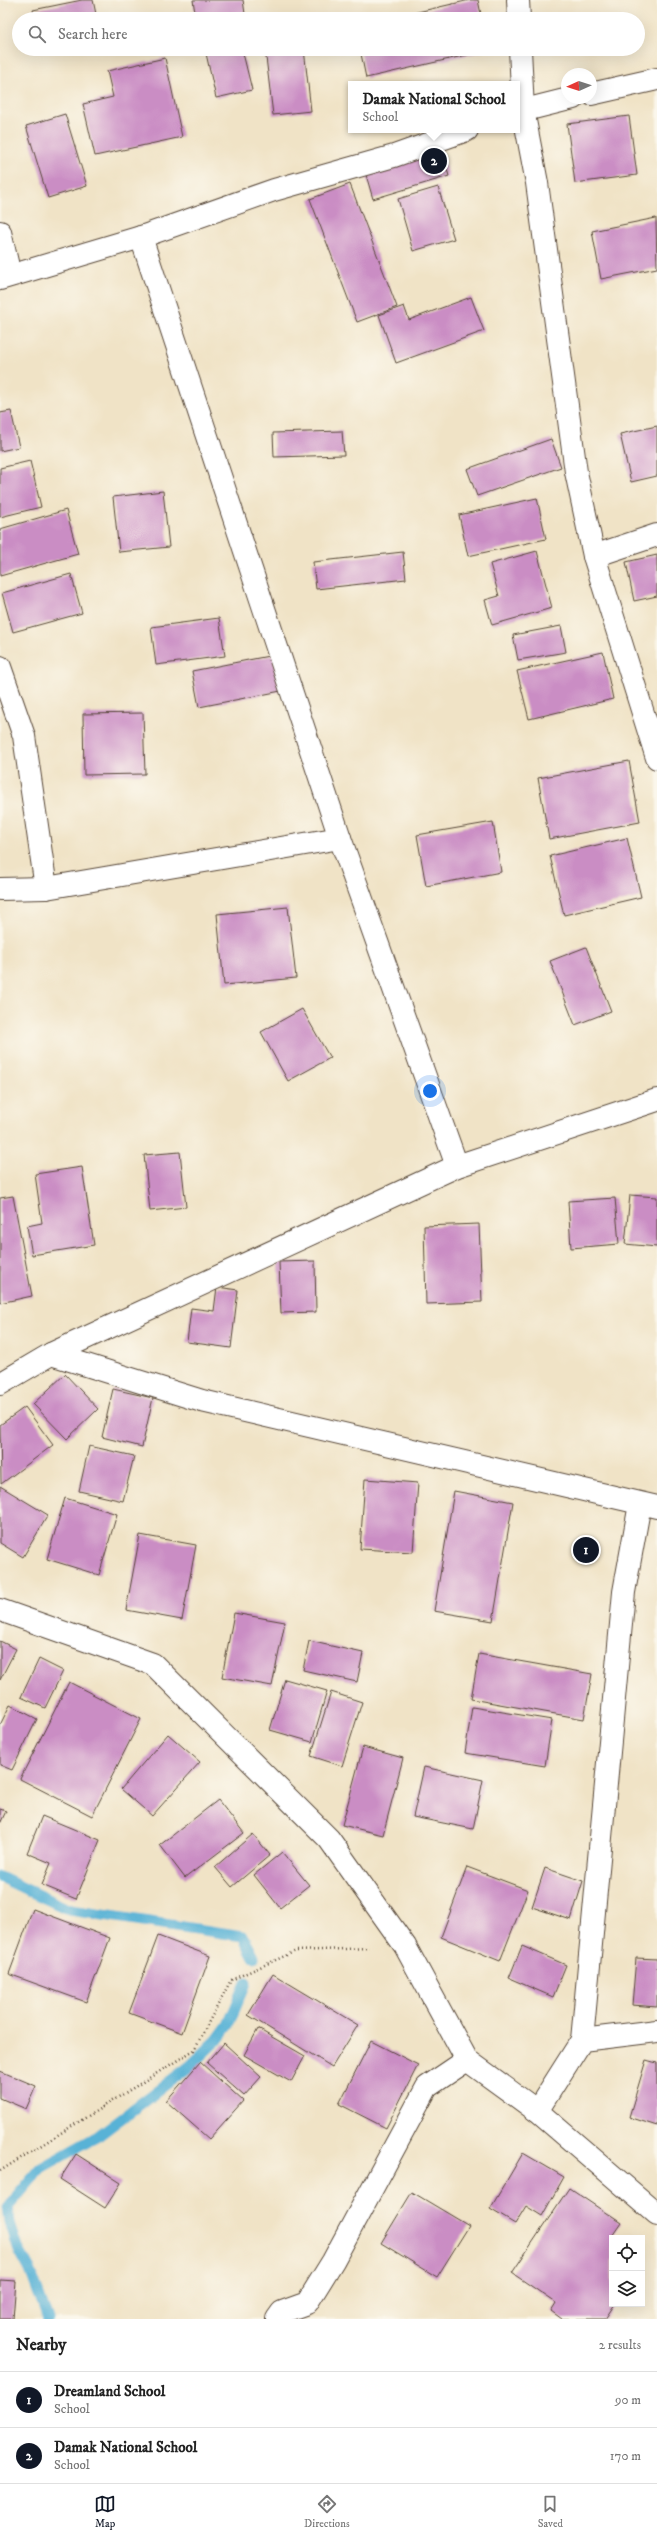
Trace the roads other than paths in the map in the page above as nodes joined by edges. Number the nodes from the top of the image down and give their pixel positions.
1 (518, 0) edge
2 (519, 12) edge
3 (520, 56) edge
4 (657, 79) edge
5 (520, 81) edge
6 (520, 81) edge
7 (597, 93) edge
8 (561, 101) edge
9 (520, 111) edge
10 (459, 133) edge
11 (0, 232) edge
12 (141, 237) junction
13 (5, 277) edge
14 (657, 535) edge
15 (594, 556) junction
16 (0, 667) edge
17 (657, 758) edge
18 (340, 838) junction
19 (46, 888) junction
20 (0, 889) edge
21 (657, 1100) edge
22 (457, 1166) junction
23 (51, 1354) junction
24 (0, 1384) edge
25 (648, 1506) edge
26 (0, 1610) edge
27 (657, 2031) edge
28 (582, 2040) junction
29 (467, 2060) junction
30 (537, 2111) junction
31 (657, 2214) edge
32 (277, 2319) edge

1 - 2 street
3 - 6 street
4 - 7 street
5 - 9 street
8 - 9 street
9 - 15 street
10 - 12 street
11 - 13 street
12 - 13 street
12 - 18 street
14 - 15 street
15 - 17 street
16 - 19 street
18 - 19 street
18 - 22 street
19 - 20 street
21 - 22 street
22 - 23 street
23 - 24 street
23 - 25 street
25 - 28 street
26 - 29 street
27 - 28 street
28 - 30 street
29 - 30 street
29 - 32 street
30 - 31 street

